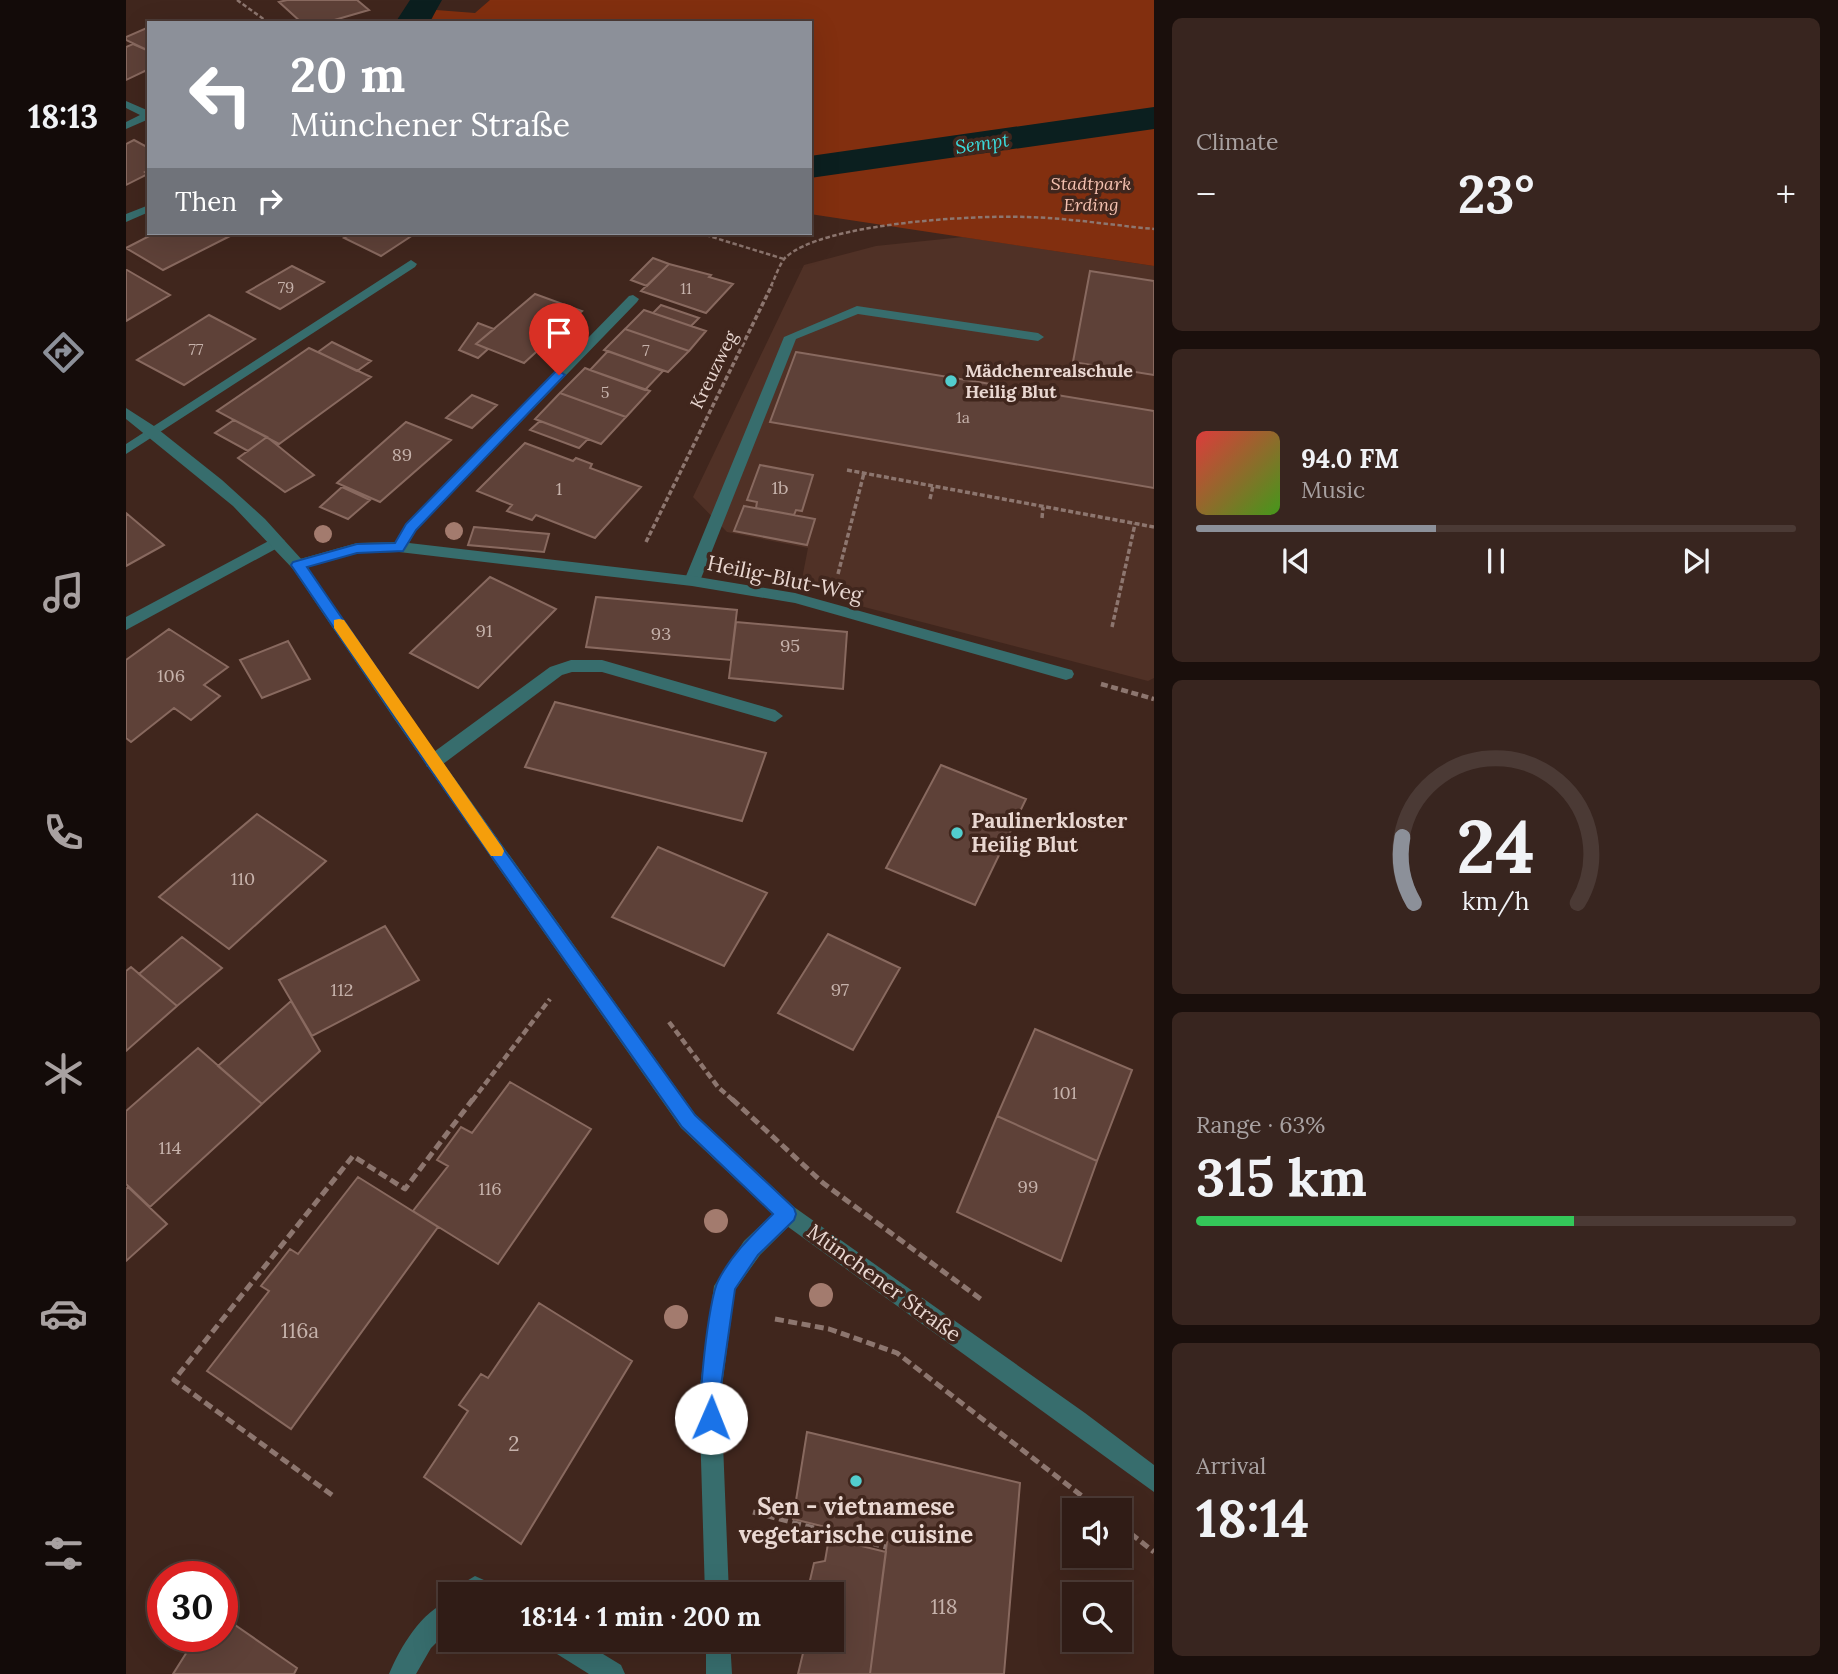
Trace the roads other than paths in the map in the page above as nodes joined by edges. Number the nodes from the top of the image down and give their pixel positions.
1 (126, 104) edge
2 (147, 114) edge
3 (147, 116) edge
4 (126, 126) edge
5 (147, 209) edge
6 (126, 218) edge
7 (411, 264) dead end
8 (633, 299) dead end
9 (1038, 337) dead end
10 (126, 412) edge
11 (153, 433) junction
12 (126, 450) edge
13 (278, 541) junction
14 (399, 547) junction
15 (298, 565) junction
16 (692, 581) junction
17 (126, 624) edge
18 (1066, 674) road end
19 (775, 716) dead end
20 (433, 762) junction
21 (787, 1214) junction
22 (1154, 1480) edge
23 (716, 1582) edge
24 (438, 1624) edge
25 (577, 1652) edge
26 (718, 1652) edge
27 (402, 1674) edge
28 (612, 1674) edge
29 (719, 1674) edge

1 - 2 street
3 - 4 street
5 - 6 street
7 - 11 street
8 - 14 street
9 - 16 street
10 - 11 street, Münchener Straße
11 - 12 street
11 - 13 street, Münchener Straße
13 - 15 street, Münchener Straße
13 - 17 street
14 - 15 street, Heilig-Blut-Weg
14 - 16 street, Heilig-Blut-Weg
15 - 20 street, Münchener Straße
16 - 18 street, Heilig-Blut-Weg
19 - 20 street
20 - 21 street, Münchener Straße
21 - 22 street, Münchener Straße
21 - 23 street
24 - 27 street
25 - 28 street
26 - 29 street

